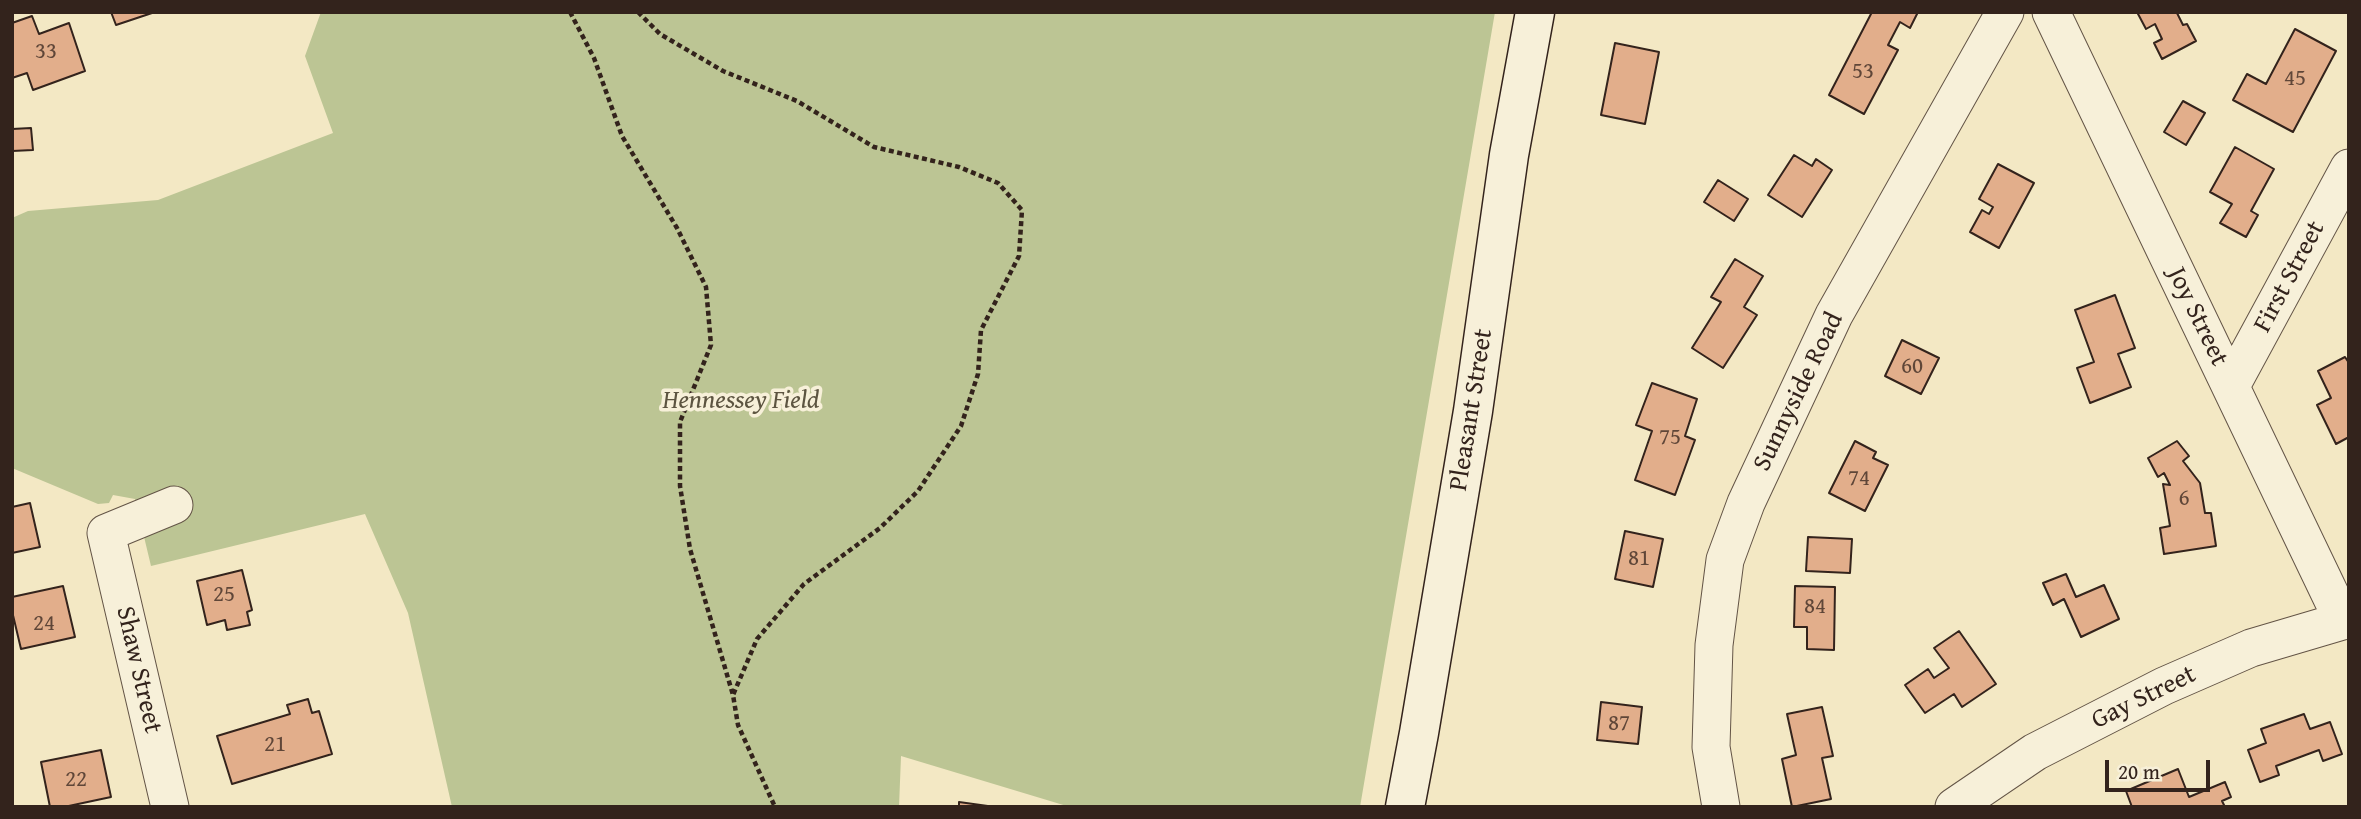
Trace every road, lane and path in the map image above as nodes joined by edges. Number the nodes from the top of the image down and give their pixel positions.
1 (569, 12) edge
2 (638, 12) edge
3 (1535, 12) edge
4 (2005, 12) edge
5 (2051, 12) edge
6 (2349, 169) edge
7 (2231, 386) junction
8 (173, 505) dead end
9 (2346, 620) edge
10 (733, 695) junction
11 (170, 807) edge
12 (775, 807) edge
13 (1405, 807) edge
14 (1721, 807) edge
15 (1954, 807) edge

1 - 10 path
2 - 10 path
3 - 13 street, Pleasant Street
4 - 14 street, Sunnyside Road
5 - 7 street, Joy Street
6 - 7 street, First Street
7 - 9 street, Joy Street
8 - 11 street, Shaw Street
9 - 15 street, Gay Street
10 - 12 path

